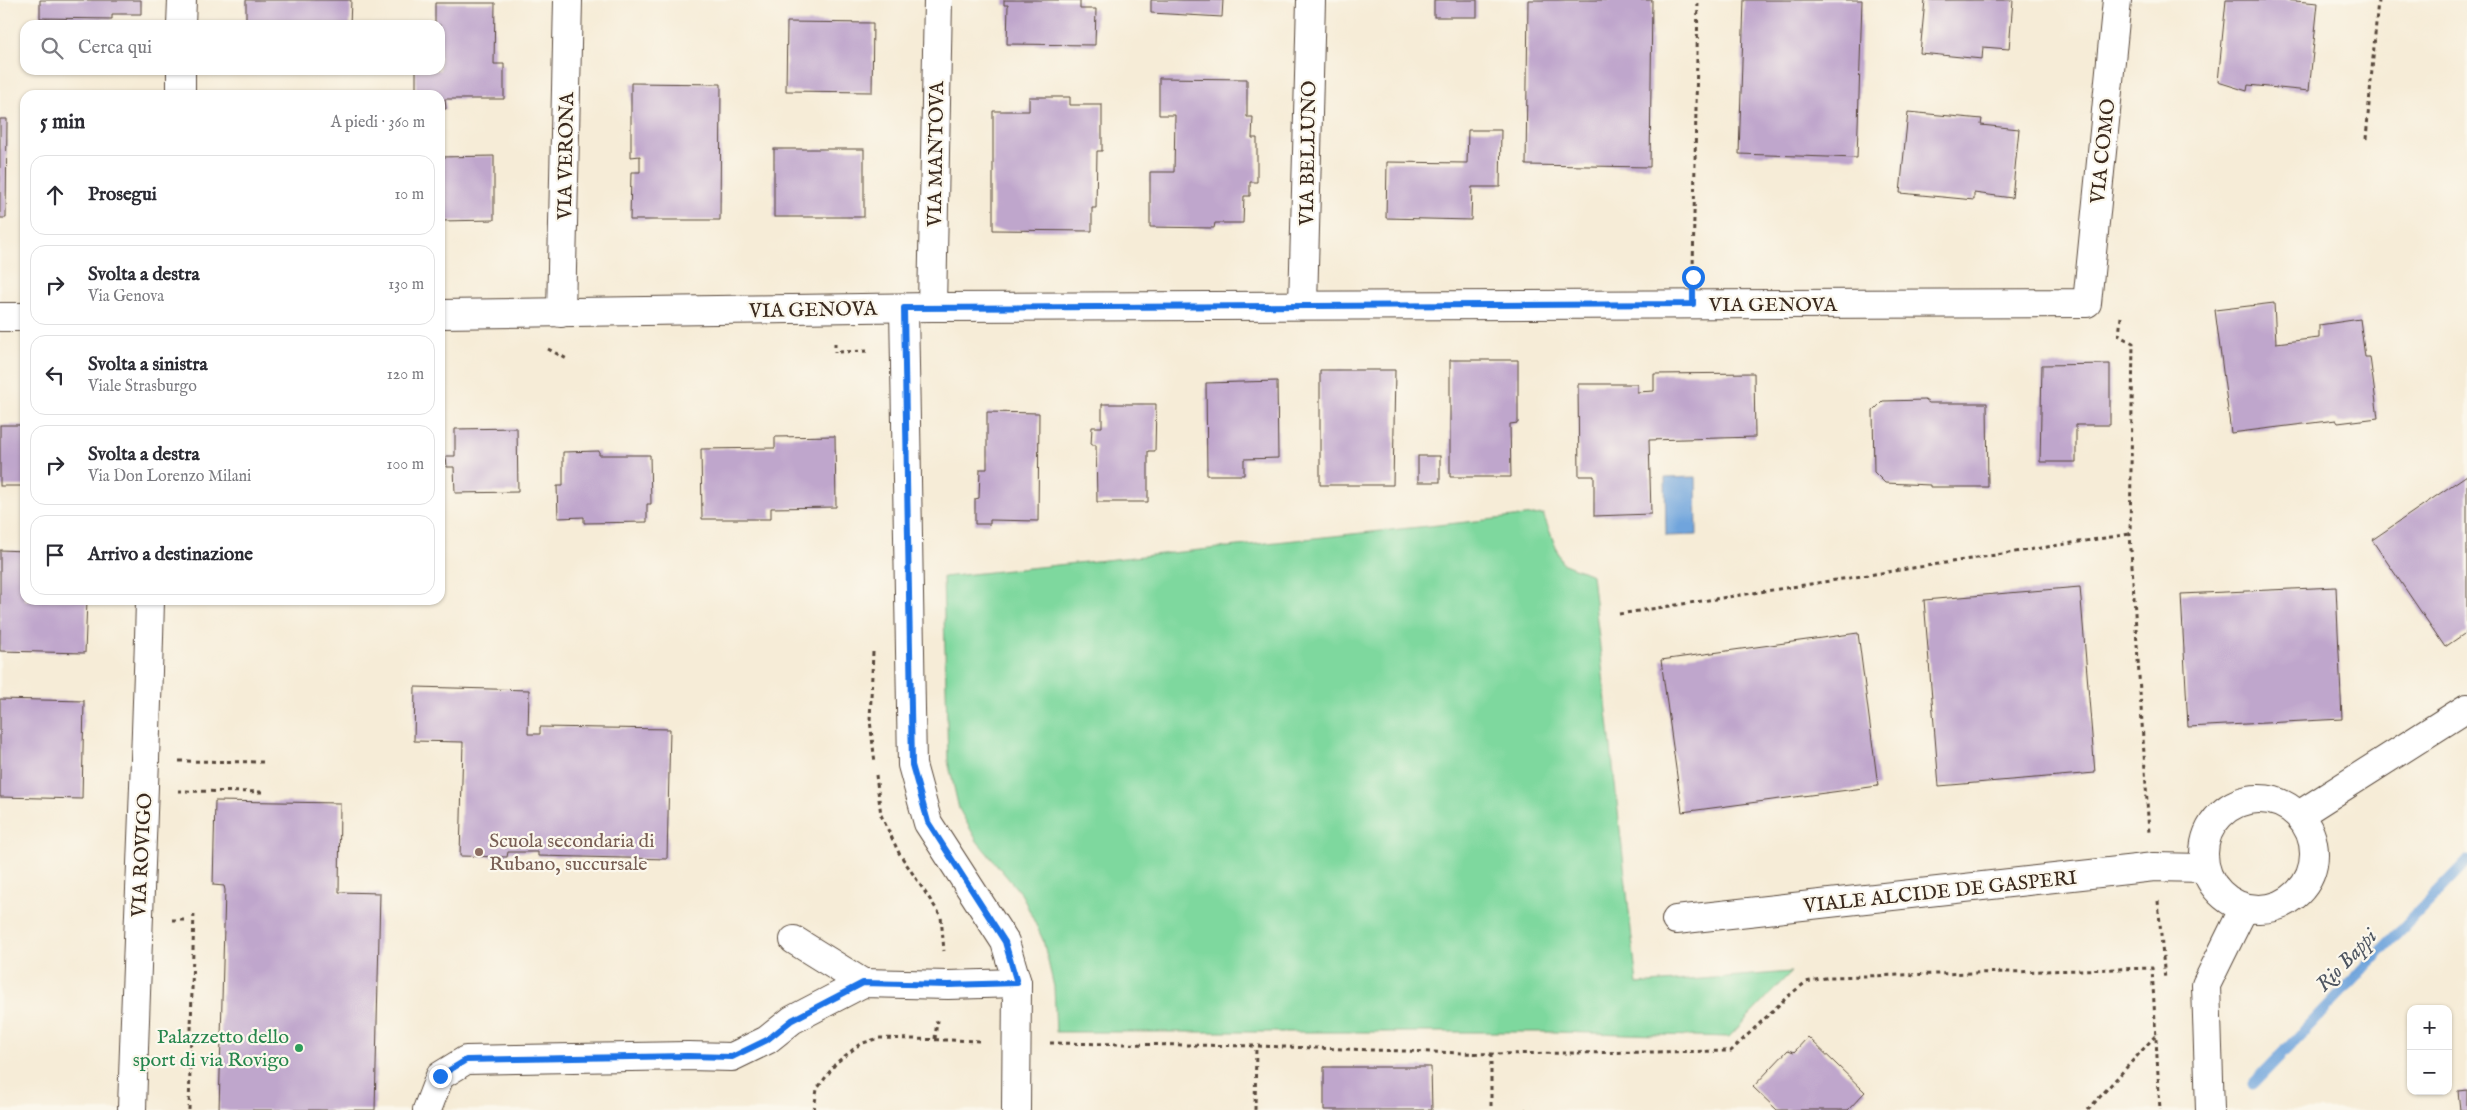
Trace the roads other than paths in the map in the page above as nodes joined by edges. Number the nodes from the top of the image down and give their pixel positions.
1 (182, 0) edge
2 (568, 0) edge
3 (938, 0) edge
4 (1311, 0) edge
5 (2117, 0) edge
6 (182, 20) edge
7 (181, 75) edge
8 (180, 90) edge
9 (2087, 302) joint
10 (1303, 305) junction
11 (904, 308) junction
12 (932, 308) junction
13 (561, 312) junction
14 (445, 314) edge
15 (0, 317) edge
16 (20, 317) edge
17 (150, 605) edge
18 (2467, 708) edge
19 (2299, 815) junction
20 (2204, 868) junction
21 (2244, 908) junction
22 (1676, 920) dead end
23 (794, 940) dead end
24 (863, 983) junction
25 (1017, 983) junction
26 (132, 1110) edge
27 (426, 1110) edge
28 (1016, 1110) edge
29 (2210, 1110) edge

1 - 6 street
2 - 13 street, VIA VERONA
3 - 12 street, VIA MANTOVA
4 - 10 street, VIA BELLUNO
5 - 9 street, VIA COMO
7 - 8 street
9 - 10 street, VIA GENOVA
10 - 12 street, VIA GENOVA
11 - 12 street, VIA GENOVA
11 - 13 street, VIA GENOVA
11 - 25 street
13 - 14 street, VIA GENOVA
15 - 16 street
17 - 26 street, VIA ROVIGO
18 - 19 street
19 - 20 street
19 - 21 street
20 - 21 street
20 - 22 street, VIALE ALCIDE DE GASPERI
21 - 29 street
23 - 24 street
24 - 25 street
24 - 27 street
25 - 28 street

